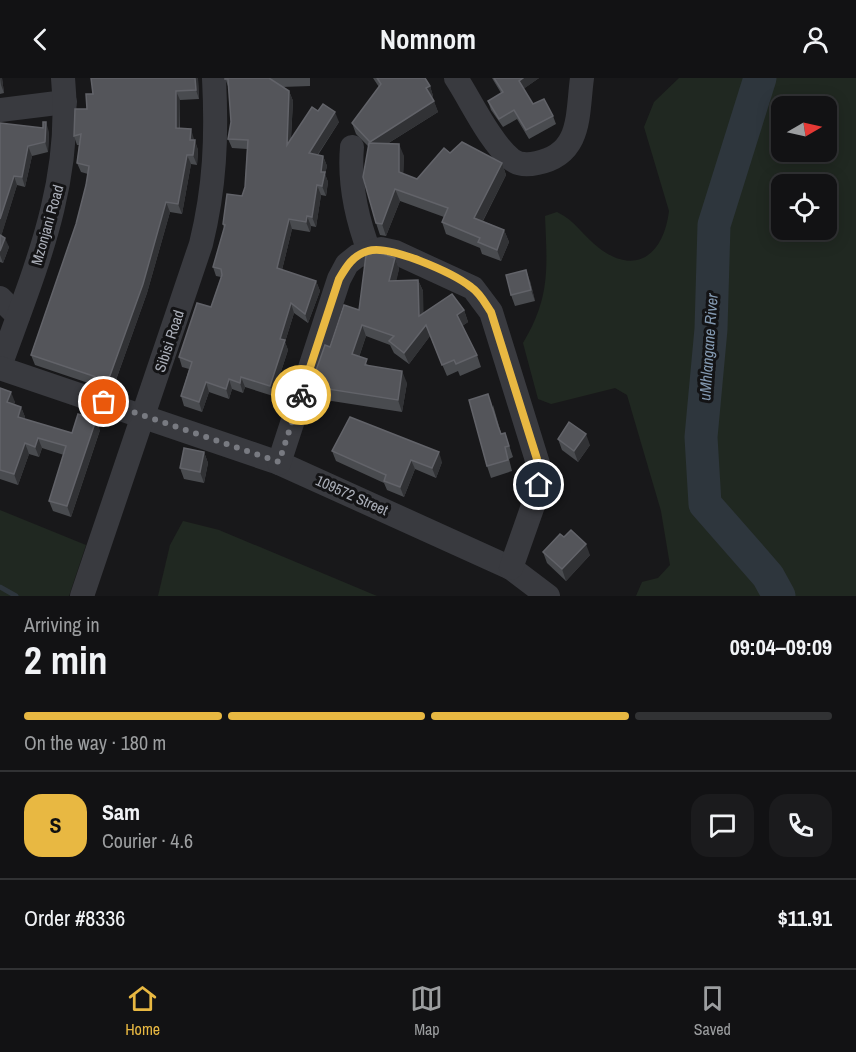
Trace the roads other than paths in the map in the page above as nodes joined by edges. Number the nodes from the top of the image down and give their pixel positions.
1 (63, 78) edge
2 (214, 78) edge
3 (456, 78) edge
4 (582, 78) edge
5 (65, 102) junction
6 (0, 110) edge
7 (352, 147) dead end
8 (369, 250) junction
9 (0, 298) edge
10 (18, 316) junction
11 (0, 367) edge
12 (145, 416) junction
13 (279, 462) junction
14 (511, 568) junction
15 (82, 596) edge
16 (548, 596) edge

1 - 5 street, Mzonjani Road
2 - 12 street, Sibisi Road
3 - 4 street
5 - 6 street
5 - 10 street, Mzonjani Road
7 - 8 street
8 - 13 street
8 - 14 street
9 - 10 street
10 - 11 street, Mzonjani Road
11 - 12 street, 109572 Street
12 - 13 street, 109572 Street
12 - 15 street, Sibisi Road
13 - 14 street, 109572 Street
14 - 16 street, 109572 Street

